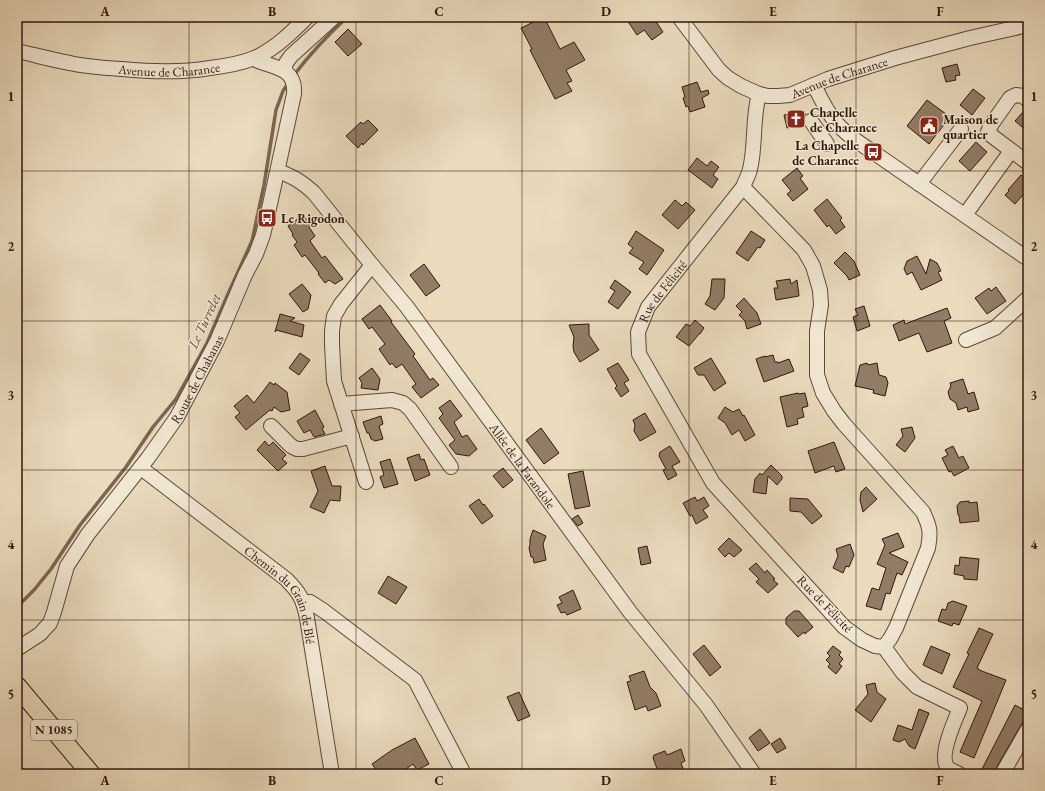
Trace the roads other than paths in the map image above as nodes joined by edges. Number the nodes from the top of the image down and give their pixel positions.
1 (307, 17) edge
2 (334, 17) edge
3 (679, 17) edge
4 (1028, 25) edge
5 (17, 51) edge
6 (257, 57) junction
7 (289, 75) junction
8 (814, 85) junction
9 (759, 94) junction
10 (1028, 100) edge
11 (835, 121) junction
12 (961, 129) dead end
13 (827, 144) dead end
14 (1011, 151) junction
15 (1028, 163) edge
16 (278, 171) junction
17 (919, 184) junction
18 (743, 187) junction
19 (965, 215) junction
20 (1028, 259) edge
21 (372, 265) junction
22 (1028, 298) edge
23 (966, 340) dead end
24 (341, 404) junction
25 (271, 426) dead end
26 (352, 436) junction
27 (451, 467) dead end
28 (141, 468) junction
29 (366, 482) dead end
30 (303, 602) junction
31 (884, 647) junction
32 (17, 649) edge
33 (17, 686) edge
34 (1028, 729) edge
35 (90, 774) edge
36 (332, 774) edge
37 (464, 774) edge
38 (754, 774) edge
39 (959, 774) edge
40 (1002, 774) edge

1 - 6 street, Avenue de Charance
2 - 7 street, Route de Chabanas
3 - 9 street, Avenue de Charance
4 - 8 street, Avenue de Charance
5 - 6 street, Avenue de Charance
6 - 7 street
7 - 16 street, Route de Chabanas
8 - 9 street, Avenue de Charance
8 - 11 street
9 - 18 street, Rue de Félicité
10 - 14 street
11 - 13 street
11 - 17 street
12 - 17 street
14 - 15 street
14 - 19 street
16 - 21 street, Allée de la Farandole
16 - 28 street, Route de Chabanas
17 - 19 street
18 - 31 street
18 - 31 street, Rue de Félicité
19 - 20 street
21 - 24 street
21 - 38 street, Allée de la Farandole
22 - 23 street
24 - 26 street
24 - 27 street
25 - 26 street
26 - 29 street
28 - 30 street, Chemin du Grain de Blé
28 - 32 street, Route de Chabanas
30 - 36 street, Chemin du Grain de Blé
30 - 37 street
31 - 39 street
33 - 35 main road, N 1085
34 - 40 street

